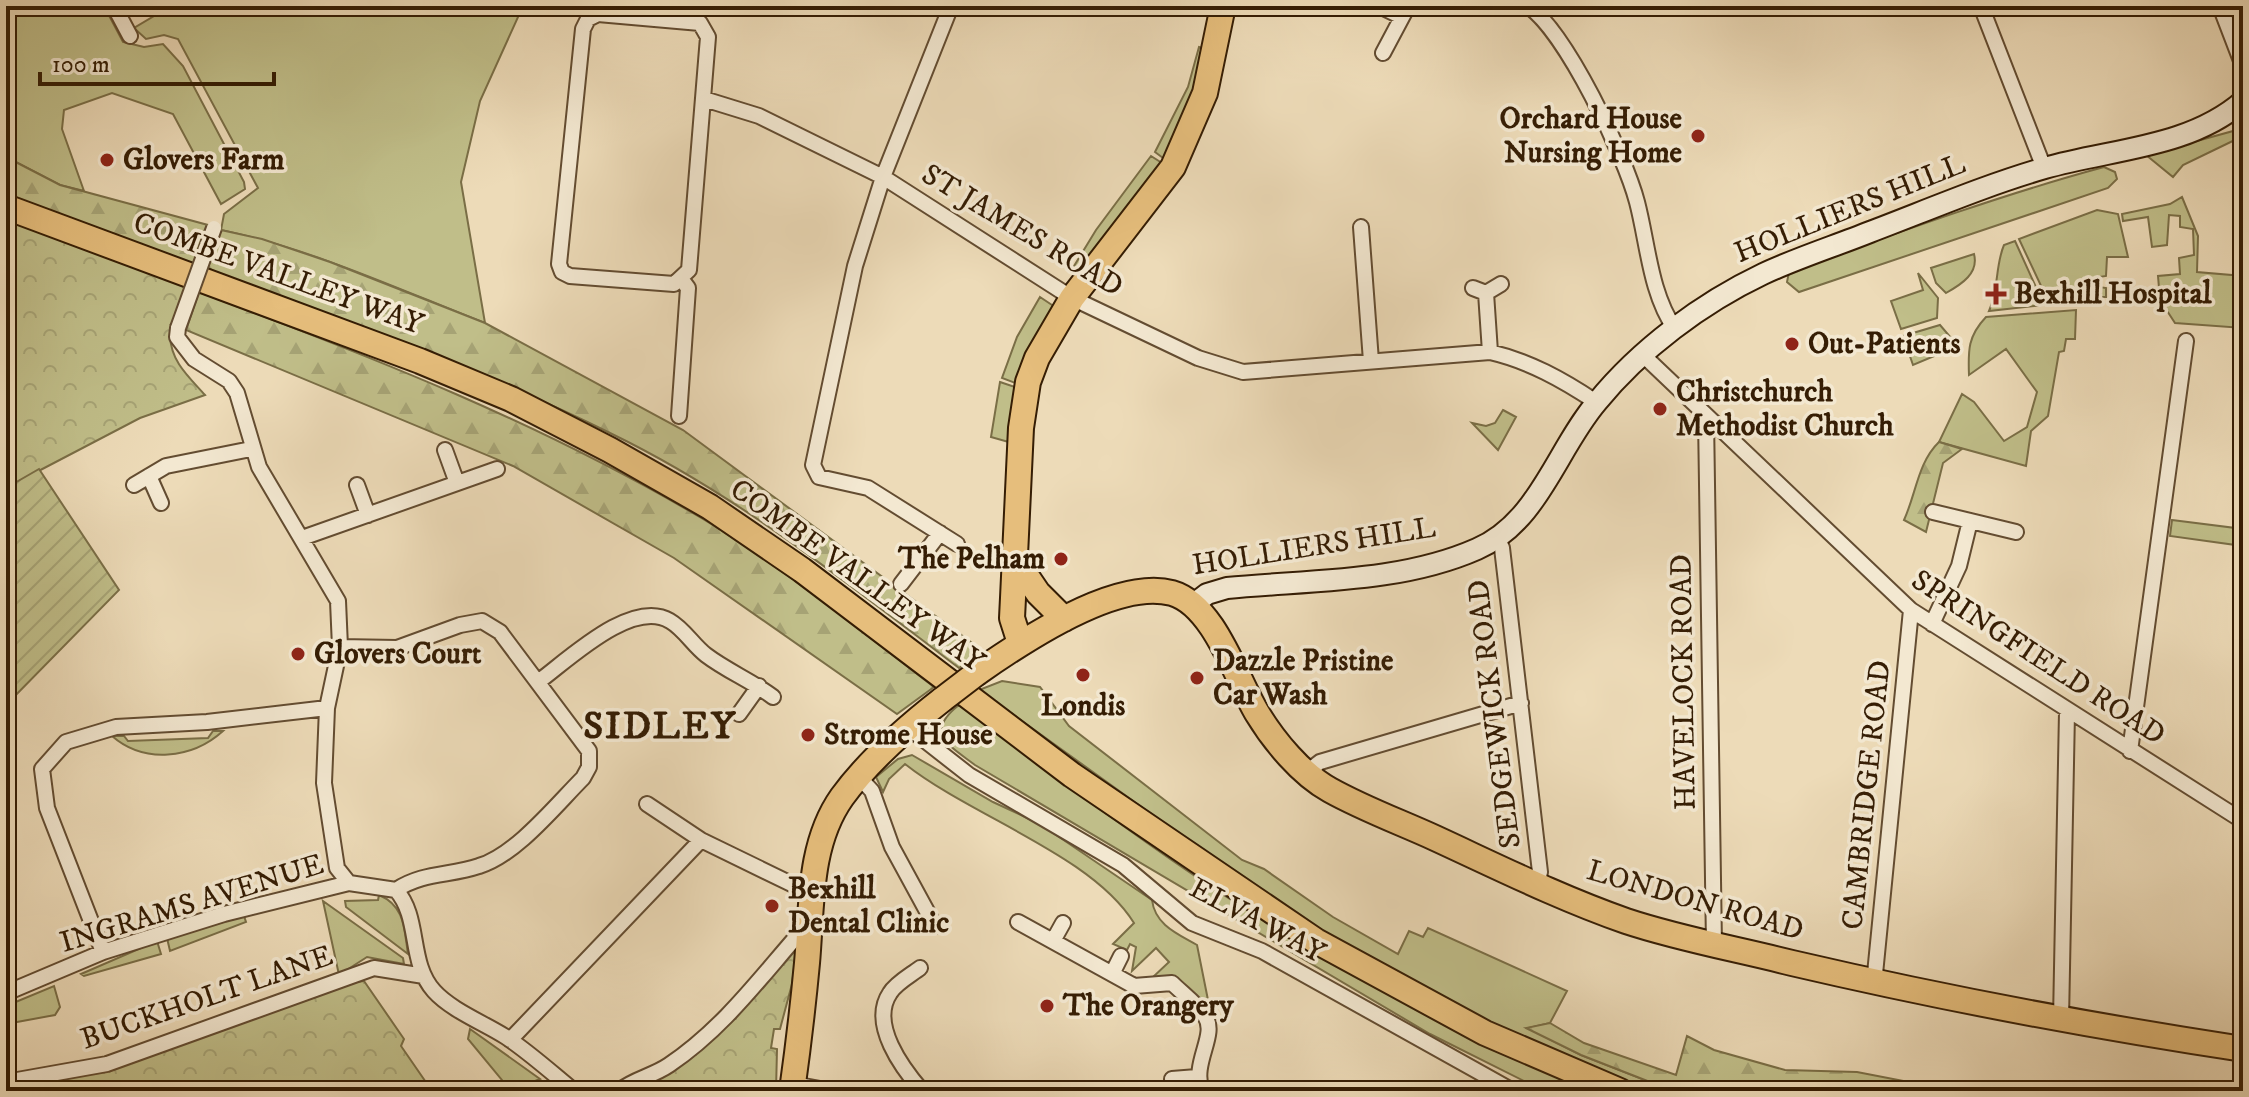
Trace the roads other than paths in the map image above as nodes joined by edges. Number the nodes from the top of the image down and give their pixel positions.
1 (114, 6) edge
2 (951, 6) edge
3 (1223, 6) edge
4 (1379, 6) edge
5 (1528, 6) edge
6 (1981, 6) edge
7 (2220, 6) edge
8 (1405, 12) edge
9 (130, 36) dead end
10 (1383, 53) dead end
11 (2243, 66) edge
12 (704, 99) junction
13 (2243, 101) edge
14 (2044, 168) junction
15 (883, 177) junction
16 (6, 207) edge
17 (1361, 227) dead end
18 (214, 228) dead end
19 (682, 280) junction
20 (1501, 284) dead end
21 (1072, 298) junction
22 (1675, 329) junction
23 (2186, 341) dead end
24 (1490, 352) junction
25 (1643, 355) junction
26 (1371, 361) junction
27 (1596, 402) junction
28 (679, 416) dead end
29 (1706, 418) junction
30 (251, 449) junction
31 (445, 450) dead end
32 (497, 469) dead end
33 (149, 476) junction
34 (457, 483) junction
35 (134, 485) dead end
36 (357, 485) dead end
37 (161, 503) dead end
38 (1933, 512) dead end
39 (368, 515) junction
40 (1970, 521) junction
41 (2016, 532) dead end
42 (940, 533) junction
43 (1497, 537) junction
44 (302, 538) junction
45 (957, 544) dead end
46 (1017, 562) junction
47 (901, 584) dead end
48 (1194, 604) junction
49 (1911, 610) junction
50 (1064, 619) junction
51 (1932, 624) junction
52 (1020, 643) junction
53 (340, 647) junction
54 (538, 682) junction
55 (759, 686) junction
56 (773, 697) dead end
57 (1521, 703) junction
58 (327, 708) junction
59 (2067, 712) junction
60 (739, 714) dead end
61 (909, 728) junction
62 (2130, 751) junction
63 (1307, 772) junction
64 (859, 777) junction
65 (647, 804) dead end
66 (2243, 821) edge
67 (701, 840) junction
68 (349, 883) junction
69 (1537, 884) junction
70 (396, 890) junction
71 (810, 893) junction
72 (1018, 922) dead end
73 (1063, 923) dead end
74 (935, 926) dead end
75 (808, 936) junction
76 (1053, 941) junction
77 (1714, 945) junction
78 (103, 952) junction
79 (1121, 956) dead end
80 (920, 968) dead end
81 (1112, 974) junction
82 (424, 976) junction
83 (1874, 984) junction
84 (6, 993) edge
85 (2061, 1020) junction
86 (510, 1040) junction
87 (2243, 1049) edge
88 (1172, 1079) dead end
89 (6, 1082) edge
90 (1199, 1084) edge
91 (793, 1087) edge
92 (574, 1091) edge
93 (619, 1091) edge
94 (831, 1091) edge
95 (922, 1091) edge
96 (1513, 1091) edge
97 (1620, 1091) edge

1 - 9 street
2 - 15 street
3 - 21 main road
4 - 8 street
5 - 22 street
6 - 14 street
7 - 11 street
8 - 10 street
12 - 15 street, ST JAMES ROAD
12 - 19 street
12 - 19 street
13 - 14 main road, HOLLIERS HILL
14 - 22 main road, HOLLIERS HILL
15 - 21 street, ST JAMES ROAD
15 - 42 street
16 - 97 main road, COMBE VALLEY WAY
17 - 26 street
18 - 30 street, bridge
19 - 28 street
20 - 24 street
21 - 26 street, ST JAMES ROAD
21 - 46 main road
22 - 25 main road, HOLLIERS HILL
23 - 62 street
24 - 26 street, ST JAMES ROAD
24 - 27 street, ST JAMES ROAD
25 - 27 main road, HOLLIERS HILL
25 - 29 street, SPRINGFIELD ROAD
27 - 43 main road, HOLLIERS HILL
29 - 49 street, SPRINGFIELD ROAD
29 - 77 street, HAVELOCK ROAD
30 - 33 street
30 - 44 street
31 - 34 street
32 - 34 street
33 - 35 street
33 - 37 street
34 - 39 street
36 - 39 street
38 - 40 street
39 - 44 street
40 - 41 street
40 - 51 street
42 - 45 street
42 - 47 street
43 - 48 main road, HOLLIERS HILL
43 - 57 street, SEDGEWICK ROAD
44 - 53 street
46 - 50 main road
46 - 52 main road
48 - 50 main road, HOLLIERS HILL
48 - 63 main road, LONDON ROAD
49 - 51 street, SPRINGFIELD ROAD
49 - 83 street, CAMBRIDGE ROAD
50 - 52 main road, HOLLIERS HILL
51 - 59 street, SPRINGFIELD ROAD
52 - 61 main road, HOLLIERS HILL, bridge
53 - 54 street
53 - 58 street
54 - 55 street
54 - 70 street
55 - 56 street
55 - 60 street
57 - 63 street
57 - 69 street, SEDGEWICK ROAD
58 - 68 street
58 - 78 street
59 - 62 street, SPRINGFIELD ROAD
59 - 85 street
61 - 64 main road, HOLLIERS HILL
61 - 96 street, ELVA WAY
62 - 66 street, SPRINGFIELD ROAD
63 - 69 main road, LONDON ROAD
64 - 71 main road, HOLLIERS HILL
64 - 74 street
65 - 67 street
67 - 71 street
67 - 86 street
68 - 70 street
68 - 78 street, INGRAMS AVENUE
69 - 77 main road, LONDON ROAD
70 - 82 street
71 - 75 main road, HOLLIERS HILL
72 - 76 street
73 - 76 street
75 - 91 main road, HOLLIERS HILL
75 - 93 street
76 - 81 street
77 - 83 main road, LONDON ROAD
78 - 84 street, INGRAMS AVENUE
79 - 81 street
80 - 95 street
81 - 90 street
82 - 86 street
82 - 89 street, BUCKHOLT LANE
83 - 85 main road, LONDON ROAD
85 - 87 main road, LONDON ROAD
86 - 92 street
88 - 90 street
91 - 94 street

